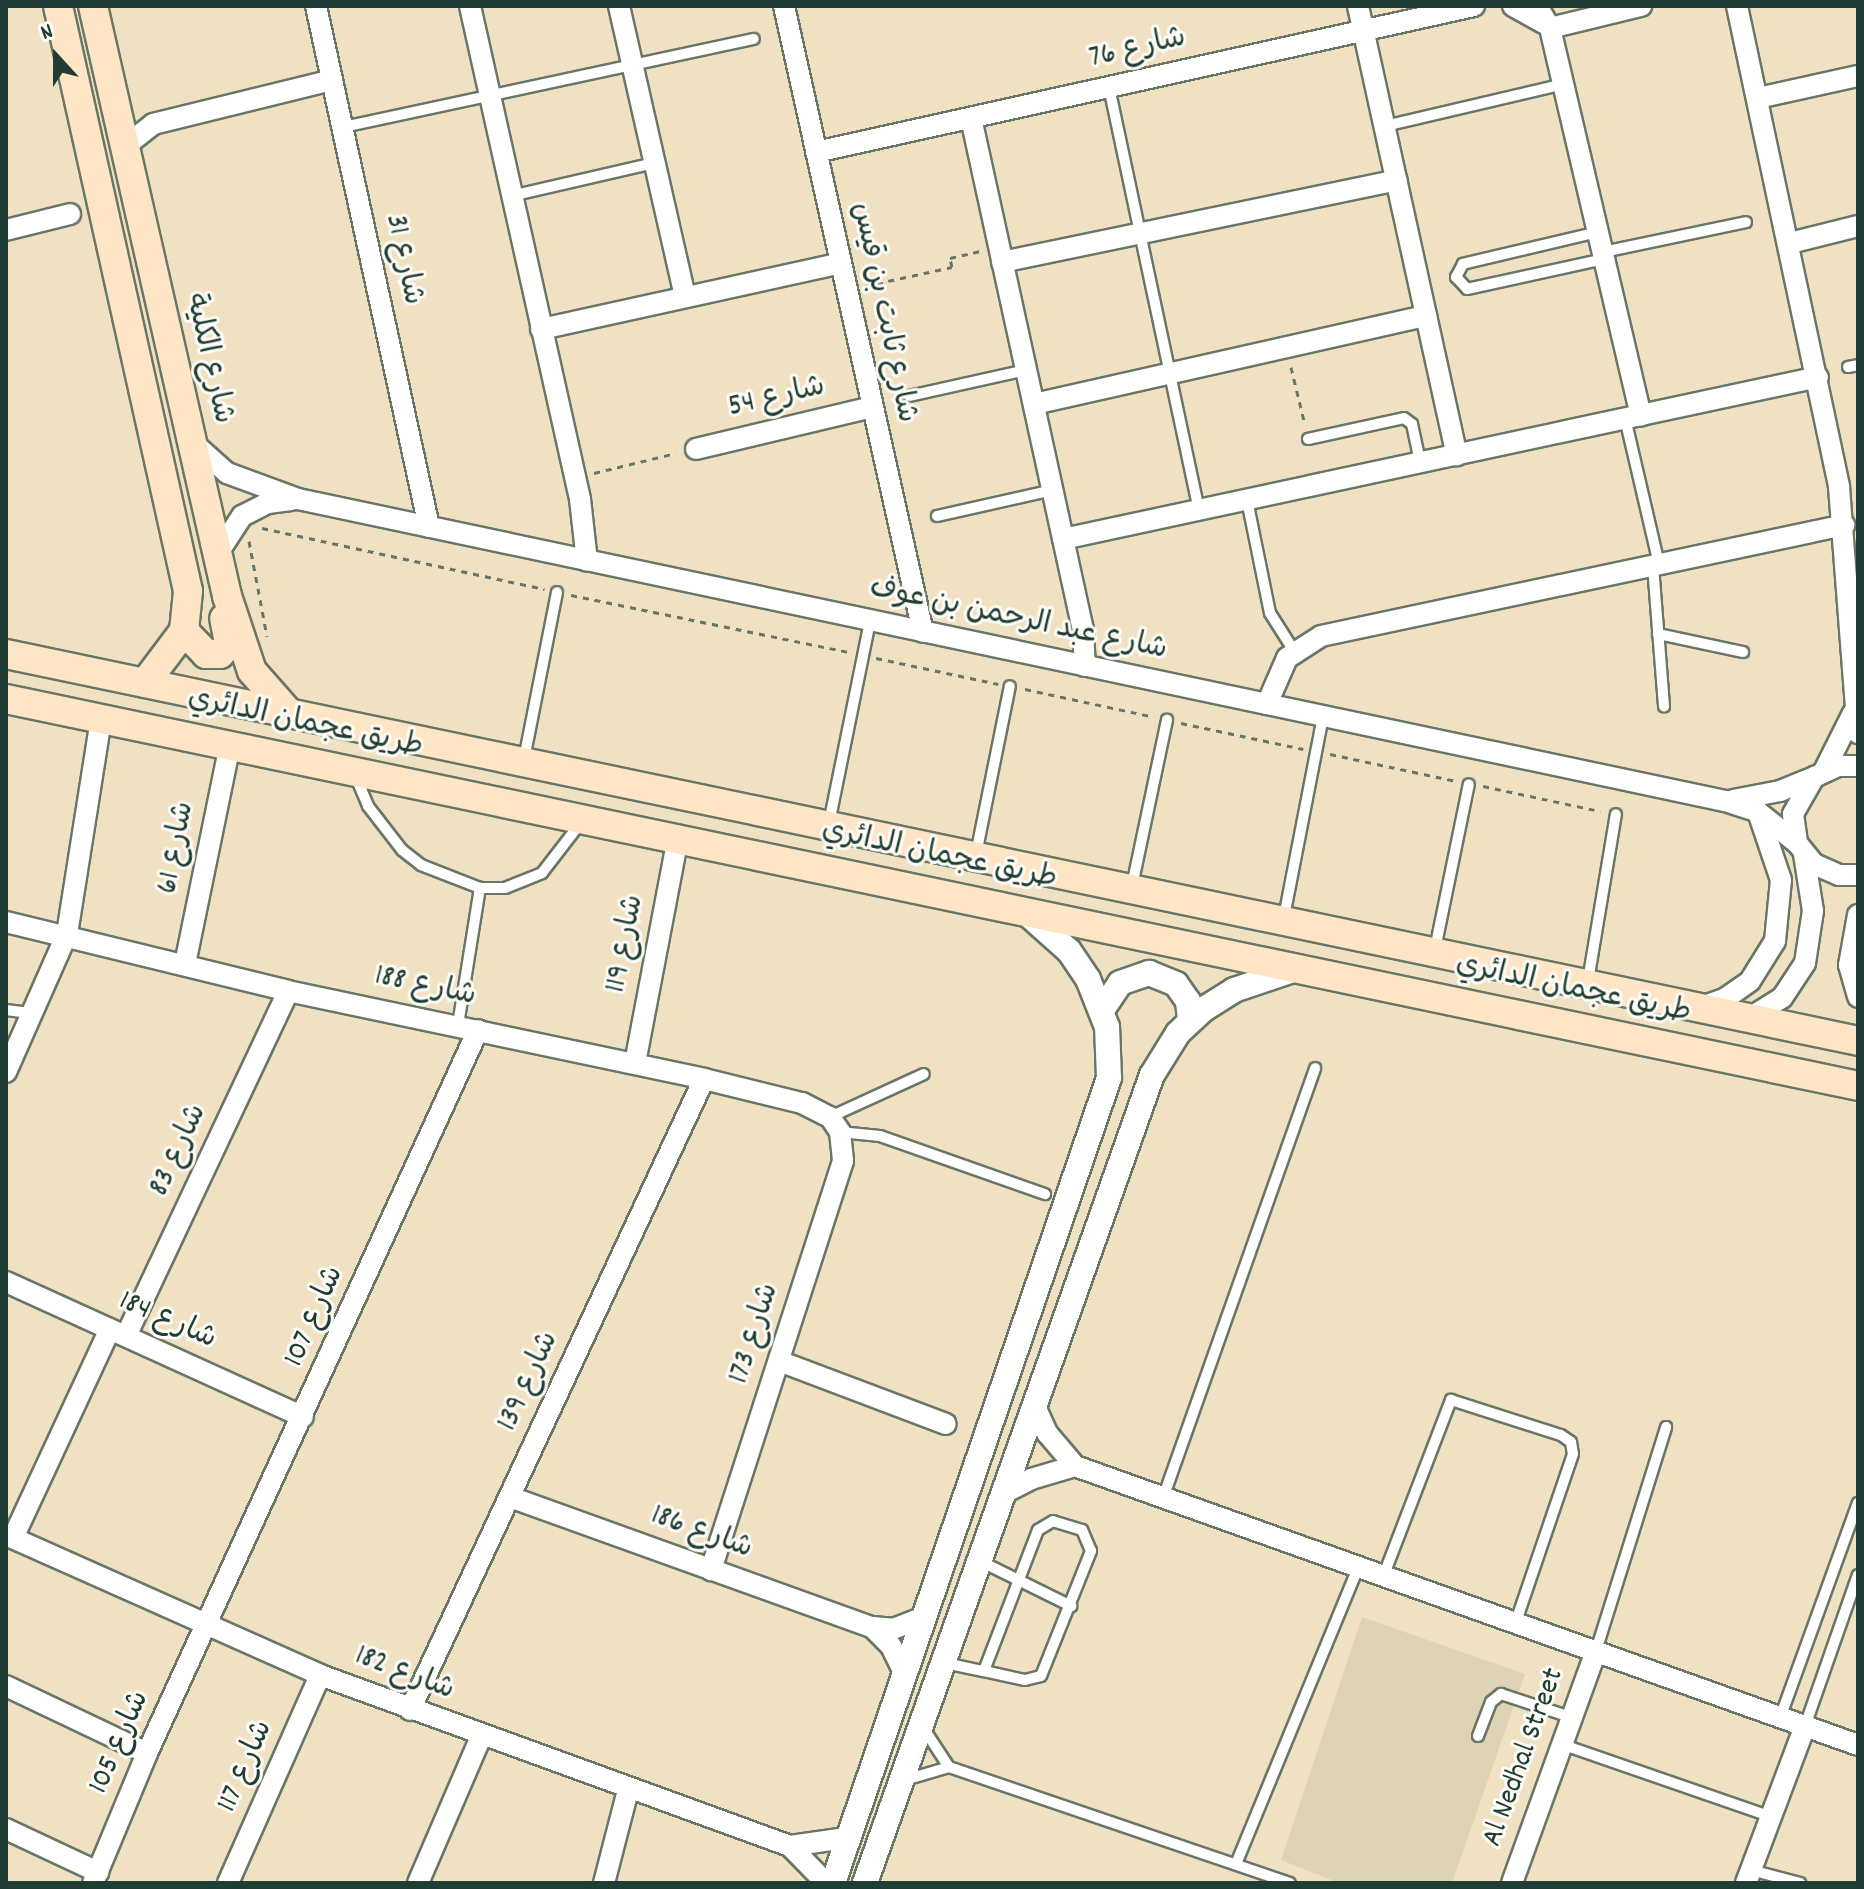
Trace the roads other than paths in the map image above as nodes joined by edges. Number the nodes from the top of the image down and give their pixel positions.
1 (58, 6) edge
2 (93, 6) edge
3 (316, 6) edge
4 (470, 6) edge
5 (619, 6) edge
6 (784, 6) edge
7 (1358, 6) edge
8 (1474, 6) edge
9 (1513, 6) edge
10 (1537, 6) edge
11 (1641, 6) edge
12 (1737, 6) edge
13 (1550, 28) junction
14 (1364, 30) junction
15 (754, 39) dead end
16 (633, 65) junction
17 (1858, 76) edge
18 (332, 80) junction
19 (1564, 84) junction
20 (1109, 87) junction
21 (489, 96) junction
22 (1758, 98) junction
23 (116, 111) junction
24 (971, 118) junction
25 (153, 124) junction
26 (1385, 126) junction
27 (343, 127) junction
28 (124, 147) junction
29 (816, 152) junction
30 (654, 163) junction
31 (1397, 180) junction
32 (511, 196) junction
33 (70, 214) dead end
34 (1746, 222) dead end
35 (1858, 226) edge
36 (6, 230) edge
37 (1140, 234) junction
38 (1790, 243) junction
39 (1602, 248) junction
40 (1001, 255) junction
41 (840, 263) junction
42 (685, 297) junction
43 (1426, 316) junction
44 (541, 329) junction
45 (1026, 370) junction
46 (1170, 373) junction
47 (1818, 377) junction
48 (909, 396) dead end
49 (1034, 404) junction
50 (872, 407) junction
51 (1633, 417) junction
52 (1308, 439) road end
53 (191, 441) junction
54 (696, 449) road end
55 (1457, 455) junction
56 (1420, 463) junction
57 (1053, 490) junction
58 (298, 499) junction
59 (1247, 500) junction
60 (1199, 510) junction
61 (937, 516) dead end
62 (1844, 525) junction
63 (429, 527) junction
64 (1063, 539) junction
65 (216, 556) junction
66 (587, 561) junction
67 (1656, 565) junction
68 (557, 592) road end
69 (227, 596) junction
70 (870, 621) junction
71 (184, 631) junction
72 (923, 632) junction
73 (1658, 634) junction
74 (1294, 651) junction
75 (1743, 652) dead end
76 (6, 654) edge
77 (1856, 663) edge
78 (1085, 666) junction
79 (145, 683) junction
80 (1010, 686) road end
81 (6, 699) edge
82 (1267, 704) junction
83 (1664, 707) dead end
84 (288, 712) junction
85 (1323, 716) junction
86 (101, 719) junction
87 (1167, 720) road end
88 (1855, 723) edge
89 (230, 744) junction
90 (524, 760) junction
91 (1858, 766) edge
92 (352, 770) junction
93 (1819, 774) junction
94 (1469, 784) road end
95 (1725, 801) junction
96 (1758, 812) junction
97 (1616, 814) road end
98 (583, 818) junction
99 (829, 823) junction
100 (678, 837) junction
101 (1800, 848) junction
102 (976, 854) junction
103 (1858, 875) edge
104 (1132, 886) junction
105 (480, 888) junction
106 (1023, 909) junction
107 (1858, 915) edge
108 (1284, 917) junction
109 (6, 922) edge
110 (67, 934) junction
111 (1435, 949) junction
112 (185, 964) junction
113 (1299, 968) junction
114 (1588, 982) junction
115 (288, 991) junction
116 (1858, 997) edge
117 (1699, 1008) junction
118 (6, 1010) edge
119 (1102, 1010) junction
120 (32, 1013) junction
121 (1748, 1019) junction
122 (1190, 1021) junction
123 (468, 1028) junction
124 (1858, 1041) edge
125 (635, 1063) junction
126 (1315, 1068) dead end
127 (6, 1072) edge
128 (924, 1074) dead end
129 (704, 1079) junction
130 (1858, 1086) edge
131 (835, 1124) junction
132 (1045, 1194) dead end
133 (6, 1282) edge
134 (118, 1332) junction
135 (779, 1361) junction
136 (1035, 1406) junction
137 (303, 1417) junction
138 (946, 1424) dead end
139 (1666, 1427) dead end
140 (1075, 1466) junction
141 (1004, 1493) junction
142 (510, 1497) junction
143 (1163, 1498) junction
144 (1858, 1503) edge
145 (9, 1536) edge
146 (979, 1561) junction
147 (1358, 1568) junction
148 (711, 1570) junction
149 (1858, 1575) edge
150 (1383, 1577) junction
151 (1017, 1583) junction
152 (1071, 1606) junction
153 (922, 1618) junction
154 (1515, 1624) junction
155 (872, 1627) junction
156 (208, 1629) junction
157 (1595, 1654) junction
158 (943, 1662) junction
159 (903, 1671) junction
160 (984, 1671) junction
161 (320, 1675) junction
162 (6, 1686) edge
163 (410, 1710) junction
164 (1570, 1717) junction
165 (922, 1718) junction
166 (1780, 1718) junction
167 (1805, 1726) junction
168 (1478, 1736) dead end
169 (481, 1737) junction
170 (1561, 1744) junction
171 (1858, 1745) edge
172 (147, 1753) junction
173 (949, 1767) junction
174 (899, 1783) junction
175 (628, 1790) junction
176 (1769, 1816) junction
177 (6, 1829) edge
178 (846, 1838) junction
179 (790, 1846) junction
180 (1236, 1864) junction
181 (1748, 1876) edge
182 (95, 1877) edge
183 (228, 1883) edge
184 (418, 1883) edge
185 (604, 1883) edge
186 (826, 1883) edge
187 (833, 1883) edge
188 (865, 1883) edge
189 (1290, 1883) edge
190 (1512, 1883) edge
191 (1800, 1883) edge

1 - 71 main road
2 - 23 main road, شارع الكلية
3 - 18 street, شارع 31
4 - 21 street
5 - 16 street
6 - 29 street, شارع ثابت بن قيس
7 - 14 street
8 - 14 street, شارع 76
9 - 13 street
10 - 13 street
11 - 13 street
12 - 22 street
13 - 19 street
14 - 20 street, شارع 76
14 - 26 street
15 - 16 lane
16 - 21 lane
16 - 30 street
17 - 22 street
18 - 25 street
18 - 27 street, شارع 31
19 - 26 lane
19 - 39 street
20 - 24 street, شارع 76
20 - 37 lane
21 - 27 lane
21 - 32 street
22 - 38 street
23 - 25 street
23 - 28 main road, شارع الكلية
24 - 29 street, شارع 76
24 - 40 street
25 - 28 street
26 - 31 street
27 - 63 street, شارع 31
28 - 53 main road, شارع الكلية
29 - 41 street, شارع ثابت بن قيس
30 - 32 lane
30 - 42 street
31 - 37 street
31 - 43 street
32 - 44 street
33 - 36 street
34 - 39 lane
35 - 38 street
37 - 40 street
37 - 46 lane
38 - 47 street
39 - 39 lane
39 - 51 street
40 - 45 street
41 - 42 street
41 - 50 street, شارع ثابت بن قيس
42 - 44 street
43 - 46 street
43 - 55 street
44 - 66 street
45 - 48 lane
45 - 49 street
46 - 49 street
46 - 60 lane
47 - 51 street
47 - 62 street
49 - 57 street
50 - 54 street, شارع 54
50 - 72 street, شارع ثابت بن قيس
51 - 55 street
51 - 67 lane
52 - 56 lane
53 - 58 street, شارع عبد الرحمن بن عوف
53 - 65 main road, شارع الكلية
55 - 56 street
56 - 59 street
57 - 61 lane
57 - 64 street
58 - 63 street, شارع عبد الرحمن بن عوف
58 - 65 street, شارع عبد الرحمن بن عوف
59 - 60 street
59 - 74 lane
60 - 64 street
62 - 67 street
62 - 77 street
63 - 66 street, شارع عبد الرحمن بن عوف
64 - 78 street
65 - 69 main road, شارع الكلية
66 - 70 street, شارع عبد الرحمن بن عوف
67 - 73 lane
67 - 74 street
68 - 90 lane
69 - 71 main road
69 - 84 main road, شارع الكلية
70 - 72 street, شارع عبد الرحمن بن عوف
70 - 99 lane
71 - 79 main road
72 - 78 street, شارع عبد الرحمن بن عوف
73 - 75 lane
73 - 83 lane
74 - 82 street
76 - 79 main road, طريق عجمان الدائري
77 - 88 street
78 - 82 street, شارع عبد الرحمن بن عوف
79 - 84 main road, طريق عجمان الدائري
80 - 102 lane
81 - 86 main road, طريق عجمان الدائري
82 - 85 street, شارع عبد الرحمن بن عوف
84 - 90 main road, طريق عجمان الدائري
85 - 95 street, شارع عبد الرحمن بن عوف
85 - 108 lane
86 - 89 main road, طريق عجمان الدائري
86 - 110 street
87 - 104 lane
88 - 93 street
89 - 92 main road, طريق عجمان الدائري
89 - 112 street, شارع 61
90 - 99 main road, طريق عجمان الدائري
91 - 93 street, شارع عبد الرحمن بن عوف
92 - 98 main road, طريق عجمان الدائري
92 - 105 lane
93 - 95 street, شارع عبد الرحمن بن عوف
93 - 101 street
94 - 111 lane
95 - 96 street, شارع عبد الرحمن بن عوف
96 - 101 street, شارع عبد الرحمن بن عوف
96 - 117 street
97 - 114 lane
98 - 100 main road, طريق عجمان الدائري
98 - 105 lane
99 - 102 main road, طريق عجمان الدائري
100 - 106 main road, طريق عجمان الدائري
100 - 125 street, شارع 119
101 - 103 street, شارع عبد الرحمن بن عوف
101 - 121 street
102 - 104 main road, طريق عجمان الدائري
104 - 108 main road, طريق عجمان الدائري
105 - 123 lane
106 - 113 main road, طريق عجمان الدائري
106 - 119 street
107 - 116 street
108 - 111 main road, طريق عجمان الدائري
109 - 110 street, شارع 188
110 - 112 street, شارع 188
110 - 120 street
111 - 114 main road, طريق عجمان الدائري
112 - 115 street, شارع 188
113 - 122 street
113 - 130 main road, طريق عجمان الدائري
114 - 117 main road, طريق عجمان الدائري
115 - 123 street, شارع 188
115 - 134 street, شارع 83
117 - 121 main road, طريق عجمان الدائري
118 - 120 lane
119 - 122 street
119 - 153 street
120 - 127 street
121 - 124 main road, طريق عجمان الدائري
122 - 136 street
123 - 125 street, شارع 188
123 - 137 street, شارع 107
125 - 129 street, شارع 188
126 - 143 lane
128 - 131 lane
129 - 131 street, شارع 188
129 - 142 street, شارع 139
131 - 132 lane
131 - 135 street, شارع 173
133 - 134 street, شارع 184
134 - 137 street, شارع 184
134 - 145 street, شارع 83
135 - 138 street
135 - 148 street, شارع 173
136 - 140 street
136 - 141 street
137 - 156 street, شارع 107
139 - 157 lane
140 - 141 street
140 - 143 street
141 - 146 street
142 - 148 street, شارع 186
142 - 163 street, شارع 139
143 - 147 street
144 - 166 lane
145 - 156 street, شارع 182
146 - 151 lane
146 - 158 street
147 - 150 street
147 - 180 lane
148 - 155 street, شارع 186
149 - 167 lane
150 - 154 street
150 - 154 lane
151 - 152 lane
151 - 152 lane
151 - 160 lane
152 - 160 lane
153 - 155 street, شارع 186
153 - 159 street
154 - 157 street
155 - 159 street
156 - 161 street, شارع 182
156 - 172 street, شارع 105
157 - 164 street, Al Nedhal Street
157 - 166 street
158 - 160 lane
158 - 165 street
159 - 178 street
161 - 163 street, شارع 182
161 - 183 street, شارع 117
162 - 172 street
163 - 169 street, شارع 182
164 - 168 lane
164 - 170 street, Al Nedhal Street
165 - 173 lane
165 - 174 street
166 - 167 street
167 - 171 street
167 - 176 street
169 - 175 street, شارع 182
169 - 184 street
170 - 176 lane
170 - 190 street, Al Nedhal Street
172 - 182 street, شارع 105
173 - 174 lane
173 - 180 lane
174 - 188 street
175 - 179 street, شارع 182
175 - 185 street
176 - 181 street
177 - 182 street
178 - 179 street, شارع 182
178 - 187 street
179 - 186 street, شارع 182
180 - 189 lane
181 - 191 lane

